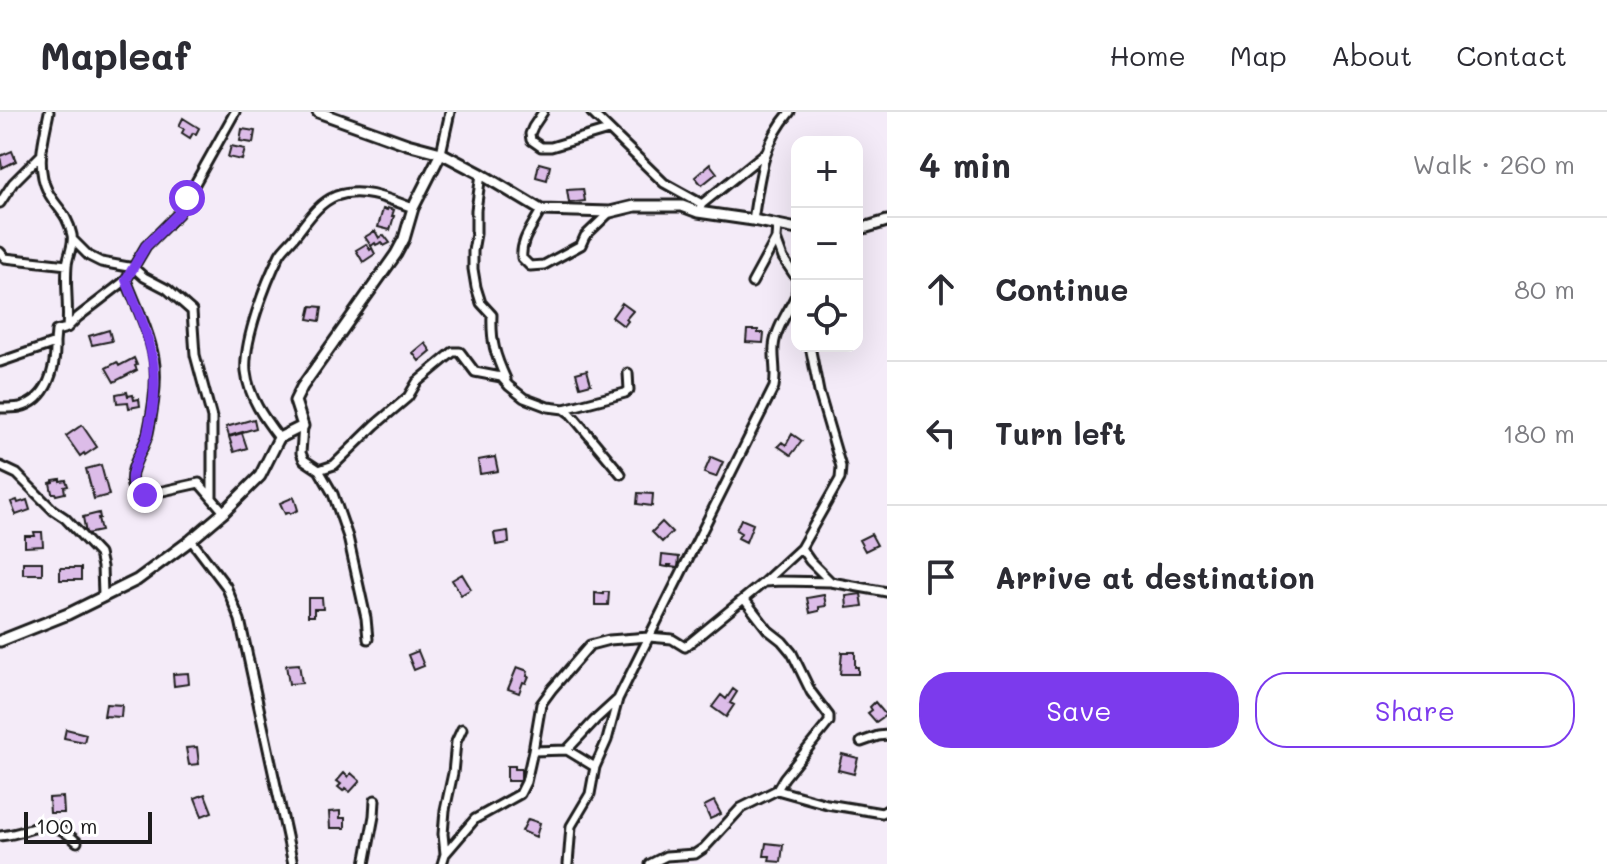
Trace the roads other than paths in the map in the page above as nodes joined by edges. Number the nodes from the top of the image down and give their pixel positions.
1 (49, 112) edge
2 (235, 112) edge
3 (318, 112) edge
4 (450, 112) edge
5 (543, 112) edge
6 (591, 112) edge
7 (790, 112) edge
8 (608, 130) junction
9 (441, 153) junction
10 (764, 154) junction
11 (41, 155) junction
12 (481, 174) junction
13 (0, 203) edge
14 (413, 208) junction
15 (700, 208) junction
16 (541, 210) junction
17 (610, 212) junction
18 (753, 220) junction
19 (887, 221) edge
20 (777, 225) junction
21 (791, 228) edge
22 (863, 228) edge
23 (776, 239) junction
24 (73, 240) junction
25 (0, 252) edge
26 (67, 265) junction
27 (134, 268) junction
28 (126, 280) junction
29 (797, 280) edge
30 (752, 283) dead end
31 (791, 309) edge
32 (67, 328) junction
33 (55, 343) junction
34 (811, 352) edge
35 (0, 362) edge
36 (628, 373) dead end
37 (509, 386) junction
38 (0, 408) edge
39 (564, 409) junction
40 (303, 426) junction
41 (279, 438) junction
42 (0, 466) edge
43 (319, 470) junction
44 (621, 474) dead end
45 (212, 498) junction
46 (224, 512) junction
47 (191, 540) junction
48 (801, 548) junction
49 (831, 582) junction
50 (763, 583) junction
51 (887, 592) edge
52 (103, 595) junction
53 (744, 599) junction
54 (649, 637) junction
55 (368, 639) dead end
56 (0, 641) edge
57 (618, 699) junction
58 (462, 729) dead end
59 (887, 735) edge
60 (861, 742) dead end
61 (567, 750) junction
62 (533, 751) junction
63 (595, 767) junction
64 (777, 790) junction
65 (375, 800) dead end
66 (885, 814) edge
67 (0, 836) edge
68 (77, 842) dead end
69 (445, 854) junction
70 (293, 864) edge
71 (365, 864) edge
72 (442, 864) edge
73 (568, 864) edge
74 (650, 864) edge

1 - 11 street
2 - 27 street
3 - 9 street
4 - 9 street
5 - 8 street
6 - 8 street
7 - 10 street
8 - 15 street
9 - 12 street
9 - 14 street
10 - 15 street
10 - 18 street
11 - 13 street
11 - 24 street
12 - 16 street
12 - 37 street
14 - 40 street
14 - 41 street
15 - 17 street
15 - 18 street
16 - 17 street
16 - 17 street
18 - 20 street
19 - 22 street
20 - 21 street
20 - 23 street
23 - 29 street
23 - 30 street
24 - 26 street
24 - 27 street
25 - 26 street
26 - 32 street
27 - 28 street
27 - 45 street
28 - 32 street
28 - 45 street
31 - 54 street
32 - 33 street
33 - 35 street
33 - 38 street
34 - 48 street
36 - 39 street
37 - 39 street
37 - 43 street
39 - 44 street
40 - 41 street
40 - 43 street
41 - 46 street
42 - 52 street
43 - 55 street
45 - 46 street
46 - 47 street
47 - 52 street
47 - 70 street
48 - 49 street
48 - 50 street
49 - 50 street
49 - 51 street
50 - 53 street
52 - 56 street
53 - 54 street
53 - 64 street
54 - 57 street
54 - 62 street
57 - 61 street
57 - 63 street
58 - 69 street
59 - 60 street
61 - 62 street
61 - 63 street
62 - 69 street
63 - 73 street
64 - 66 street
64 - 74 street
65 - 71 street
67 - 68 street
69 - 72 street

